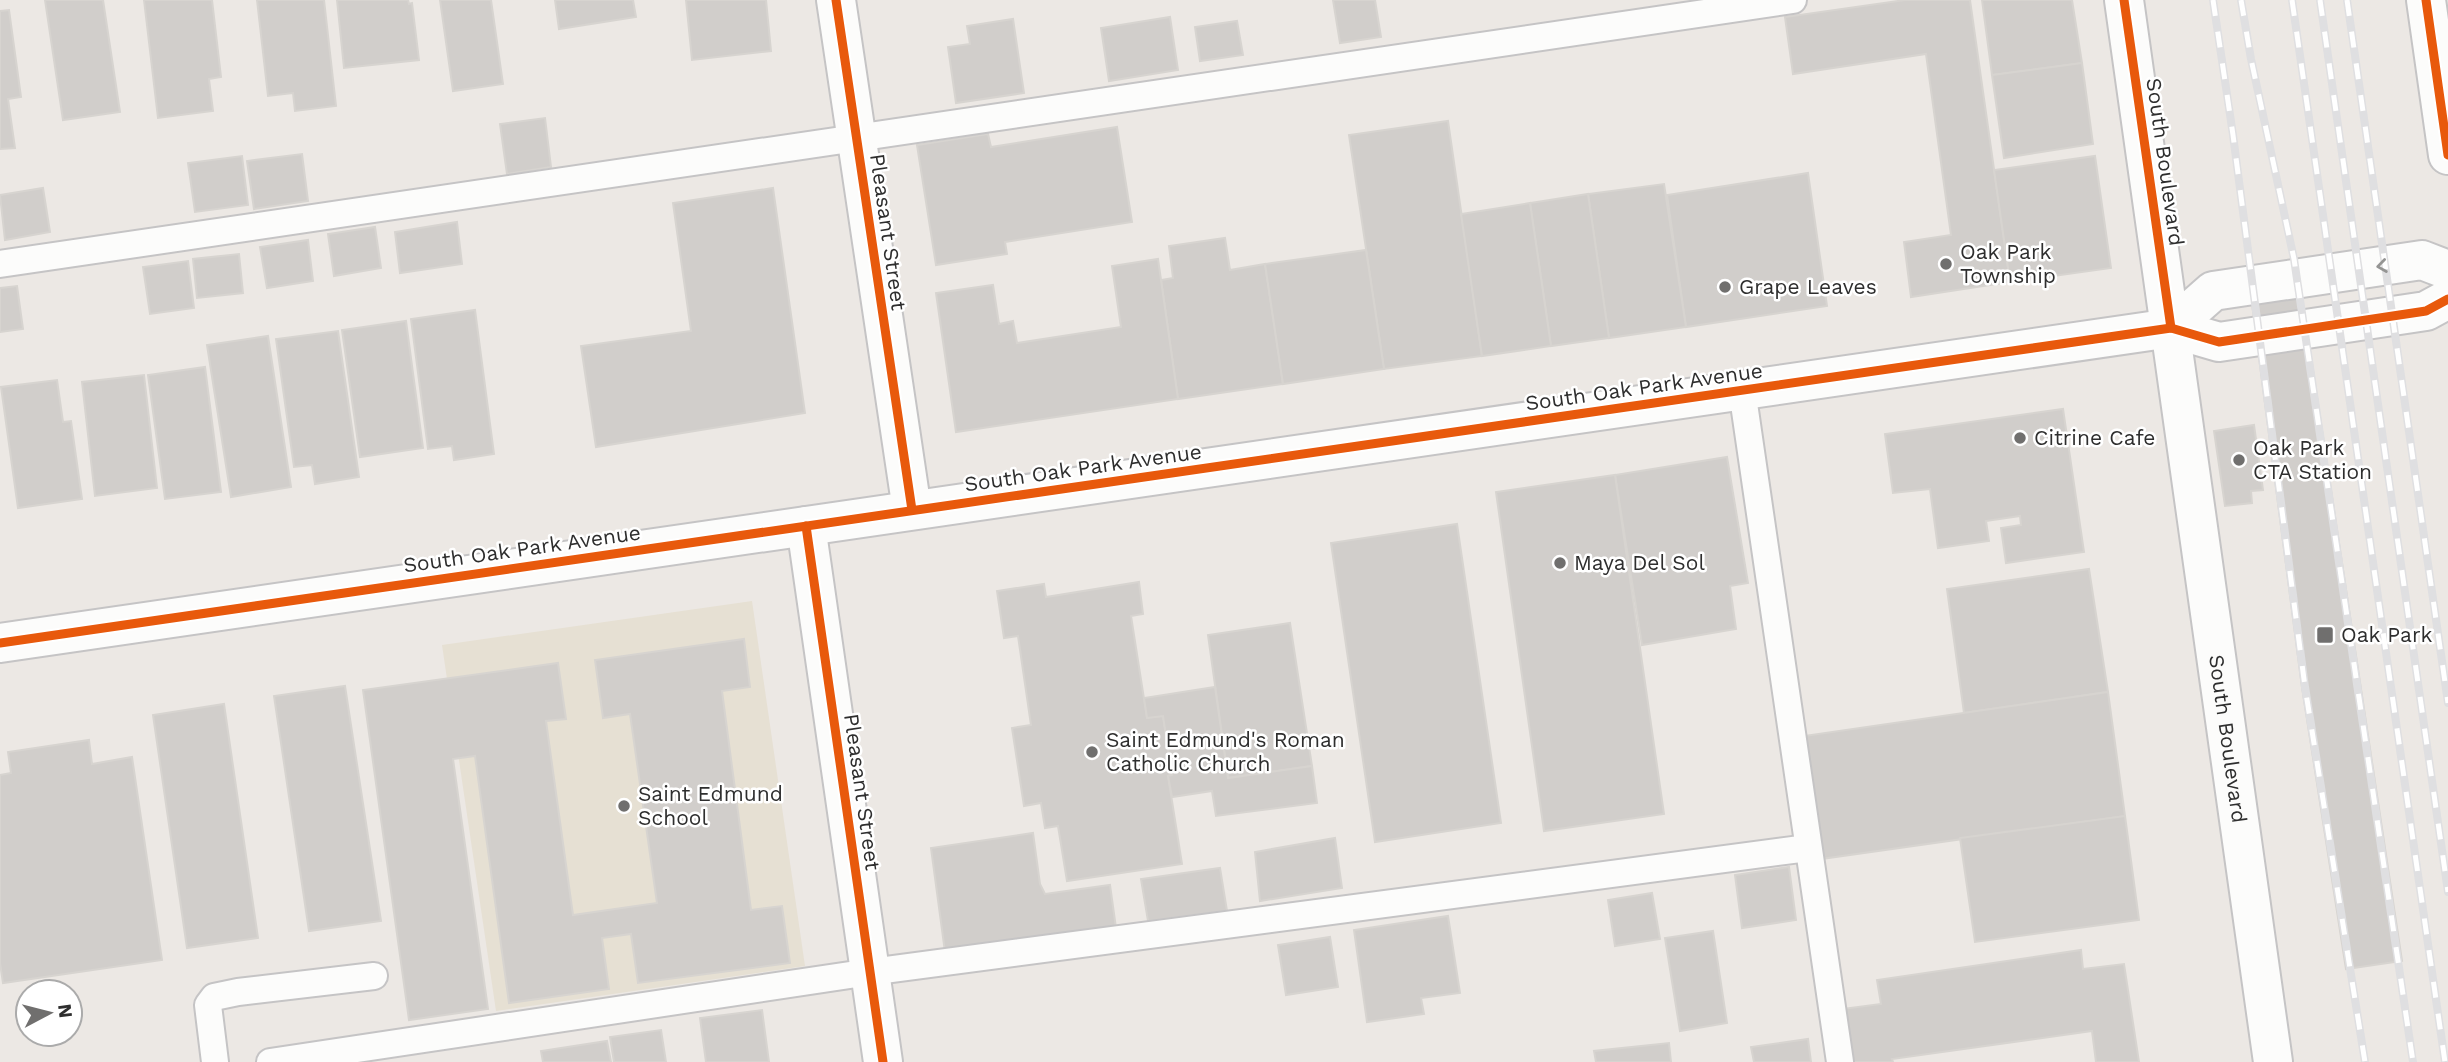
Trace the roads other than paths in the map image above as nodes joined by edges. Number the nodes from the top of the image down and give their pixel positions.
1 (836, 0) edge
2 (1793, 0) edge
3 (2124, 0) edge
4 (2426, 0) edge
5 (856, 137) junction
6 (2448, 155) edge
7 (0, 264) edge
8 (2448, 271) edge
9 (2448, 299) edge
10 (2171, 328) junction
11 (1742, 390) junction
12 (912, 510) junction
13 (806, 526) junction
14 (0, 643) edge
15 (1808, 848) junction
16 (870, 972) junction
17 (374, 976) dead end
18 (215, 1062) edge
19 (270, 1062) edge
20 (883, 1062) edge
21 (1840, 1062) edge
22 (2273, 1062) edge

1 - 5 street, Pleasant Street
2 - 5 lane
3 - 10 street, South Boulevard
4 - 6 street
5 - 7 lane
5 - 12 street, Pleasant Street
8 -> 10 street
9 - 10 street
10 - 11 street, South Oak Park Avenue
10 - 22 street, South Boulevard
11 - 12 street, South Oak Park Avenue
11 - 15 lane
12 - 13 street, South Oak Park Avenue
13 - 14 street, South Oak Park Avenue
13 - 16 street, Pleasant Street
15 - 16 lane
15 - 21 lane
16 - 19 lane
16 - 20 street, Pleasant Street
17 - 18 lane

